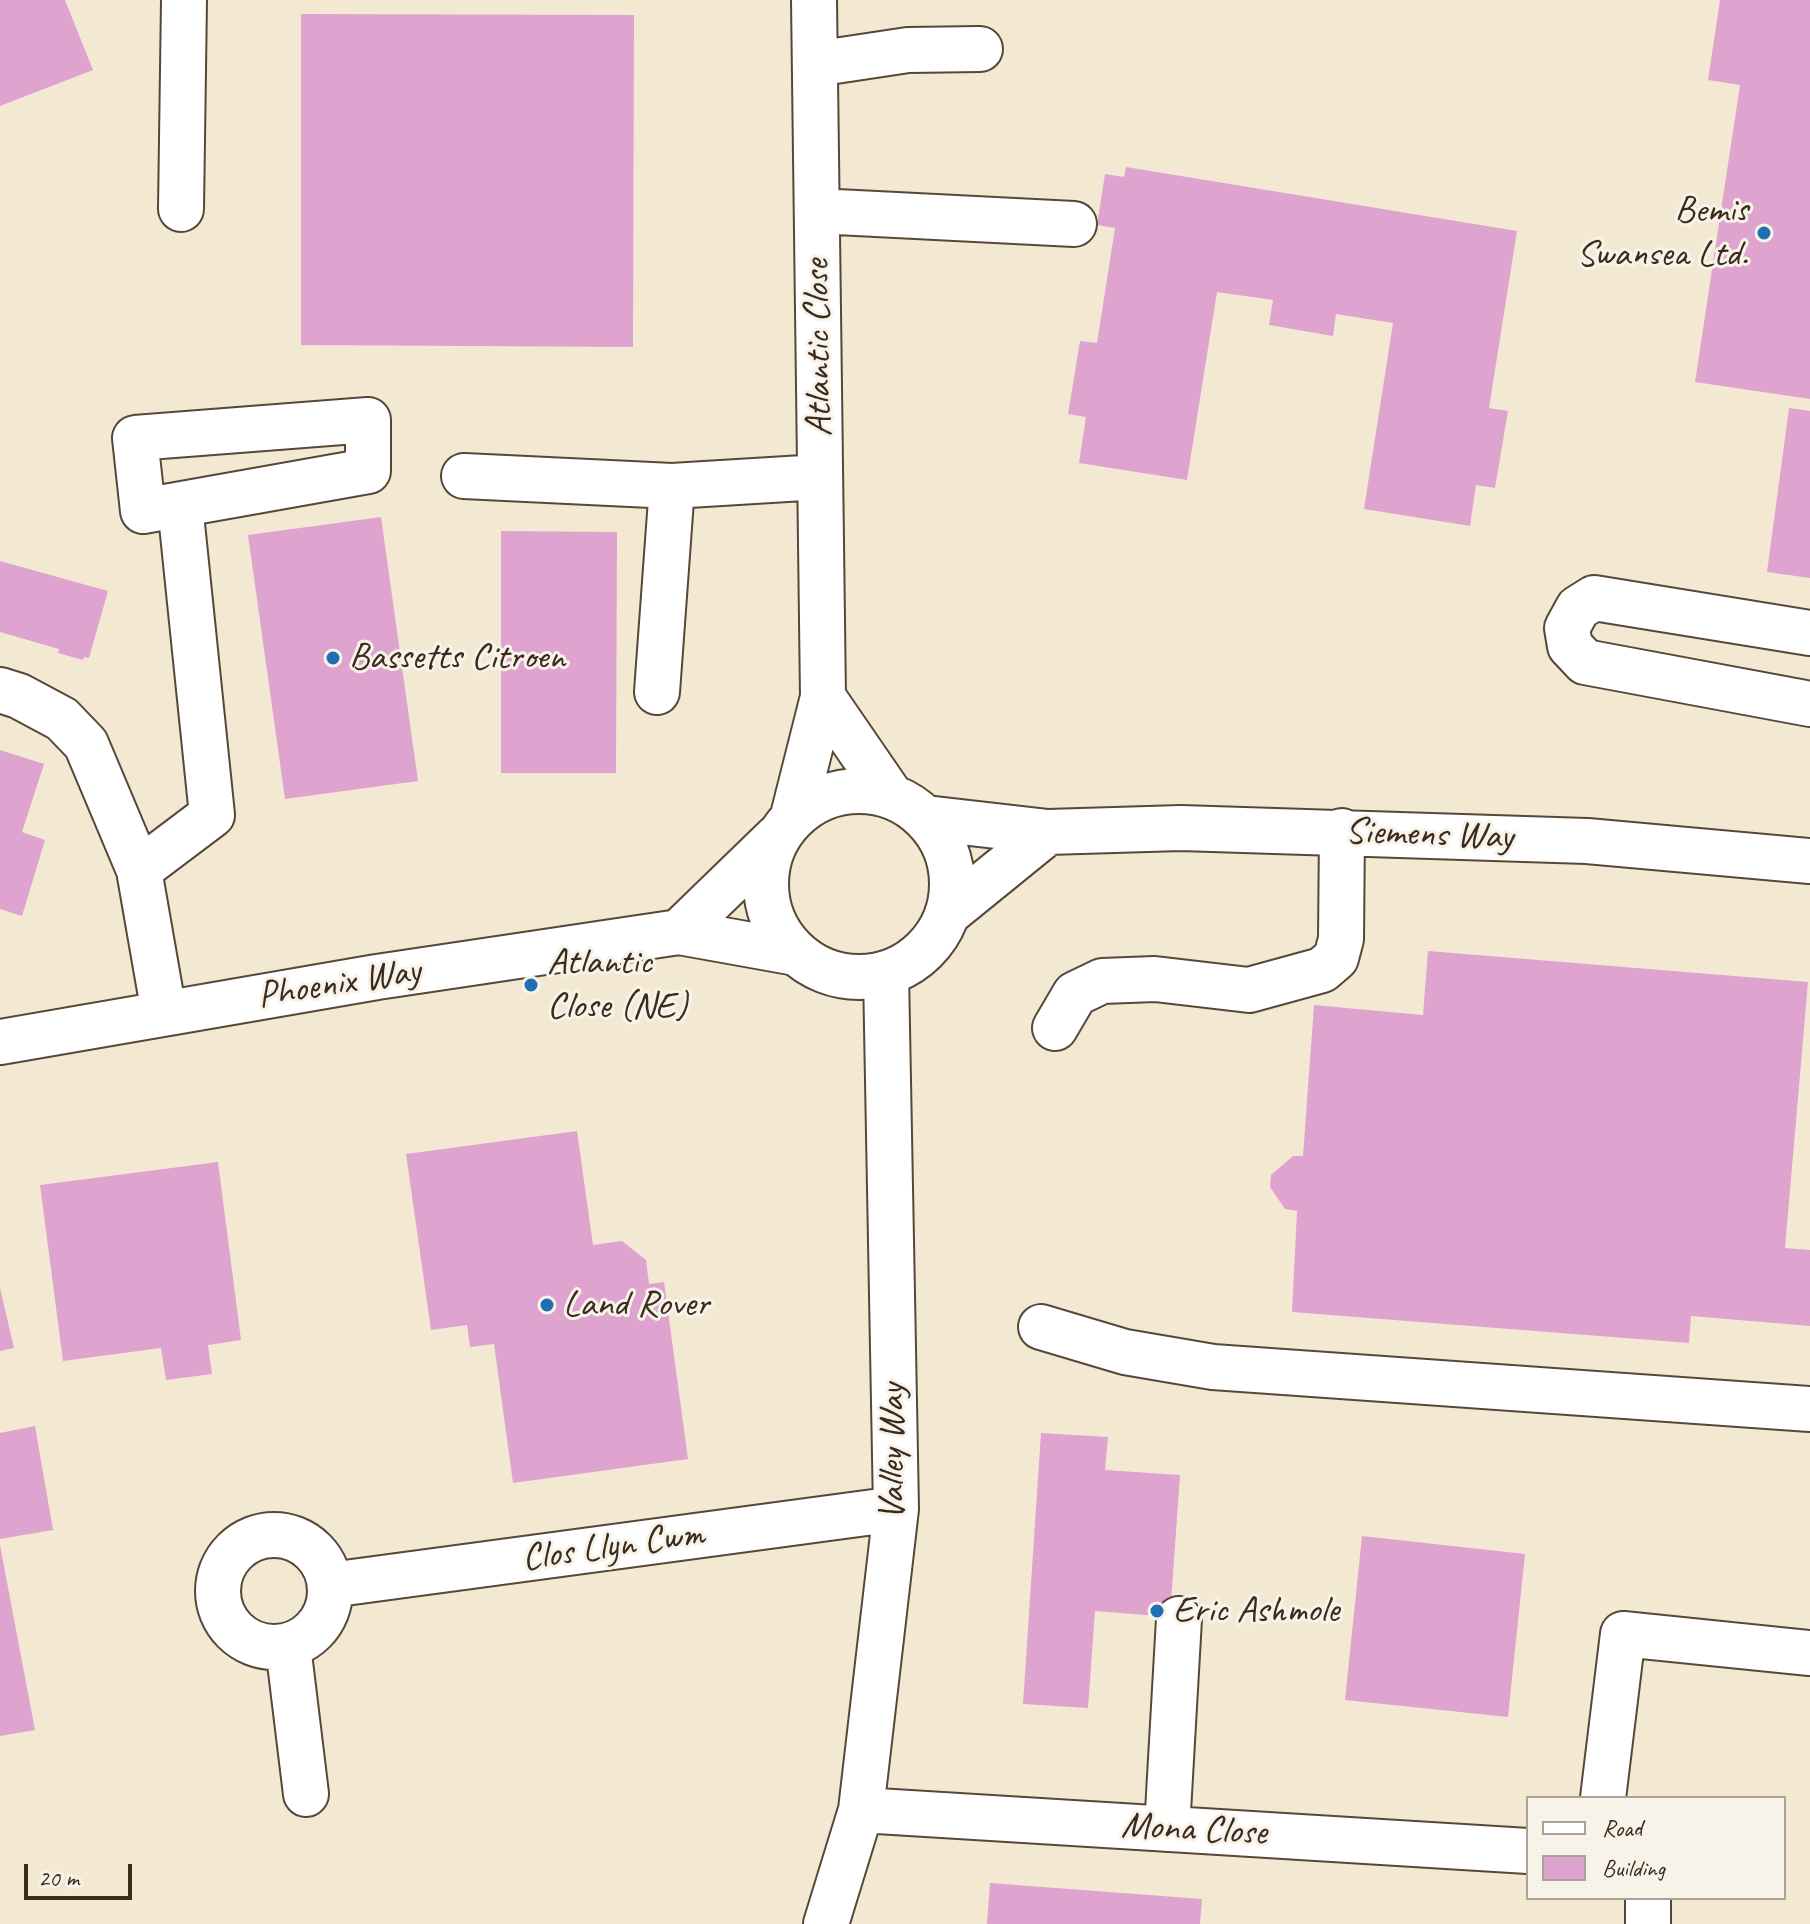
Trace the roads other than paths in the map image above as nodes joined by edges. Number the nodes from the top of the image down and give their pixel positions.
1 (184, 0) edge
2 (814, 0) edge
3 (980, 49) dead end
4 (815, 64) junction
5 (181, 209) dead end
6 (817, 211) junction
7 (1074, 224) dead end
8 (464, 476) dead end
9 (820, 477) junction
10 (672, 486) junction
11 (180, 505) junction
12 (1810, 633) edge
13 (0, 690) edge
14 (657, 692) dead end
15 (823, 697) junction
16 (1810, 704) edge
17 (908, 807) junction
18 (785, 827) junction
19 (1342, 831) junction
20 (1048, 832) junction
21 (1810, 861) edge
22 (139, 870) junction
23 (947, 914) junction
24 (679, 932) junction
25 (796, 953) junction
26 (886, 973) junction
27 (164, 1013) junction
28 (1055, 1028) dead end
29 (0, 1042) edge
30 (1041, 1327) dead end
31 (1810, 1409) edge
32 (896, 1509) junction
33 (330, 1585) junction
34 (1179, 1619) dead end
35 (288, 1646) junction
36 (1810, 1653) edge
37 (306, 1794) dead end
38 (1603, 1796) edge
39 (861, 1810) junction
40 (1167, 1829) junction
41 (1526, 1851) edge
42 (1648, 1900) edge
43 (826, 1924) edge
44 (1648, 1924) edge

1 - 5 street
2 - 4 street, Atlantic Close
3 - 4 street
4 - 6 street, Atlantic Close
6 - 7 street
6 - 9 street, Atlantic Close
8 - 10 street
9 - 10 street
9 - 15 street, Atlantic Close
10 - 14 street
11 - 11 street
11 - 22 street
12 - 16 street
13 - 22 street
15 - 17 street
15 - 18 street, Atlantic Close
17 - 18 street
17 - 20 street, Siemens Way
17 - 23 street
18 - 24 street
18 - 25 street
19 - 20 street, Siemens Way
19 - 21 street, Siemens Way
19 - 28 street
20 - 23 street
22 - 27 street
23 - 26 street
24 - 25 street, Phoenix Way
24 - 27 street, Phoenix Way
25 - 26 street
26 - 32 street, Valley Way
27 - 29 street, Phoenix Way
30 - 31 street
32 - 33 street, Clos Llyn Cwm
32 - 39 street, Valley Way
33 - 35 street
33 - 35 street
34 - 40 street
35 - 37 street
36 - 38 street
39 - 40 street, Mona Close
39 - 43 street, Valley Way
40 - 41 street, Mona Close
42 - 44 street

